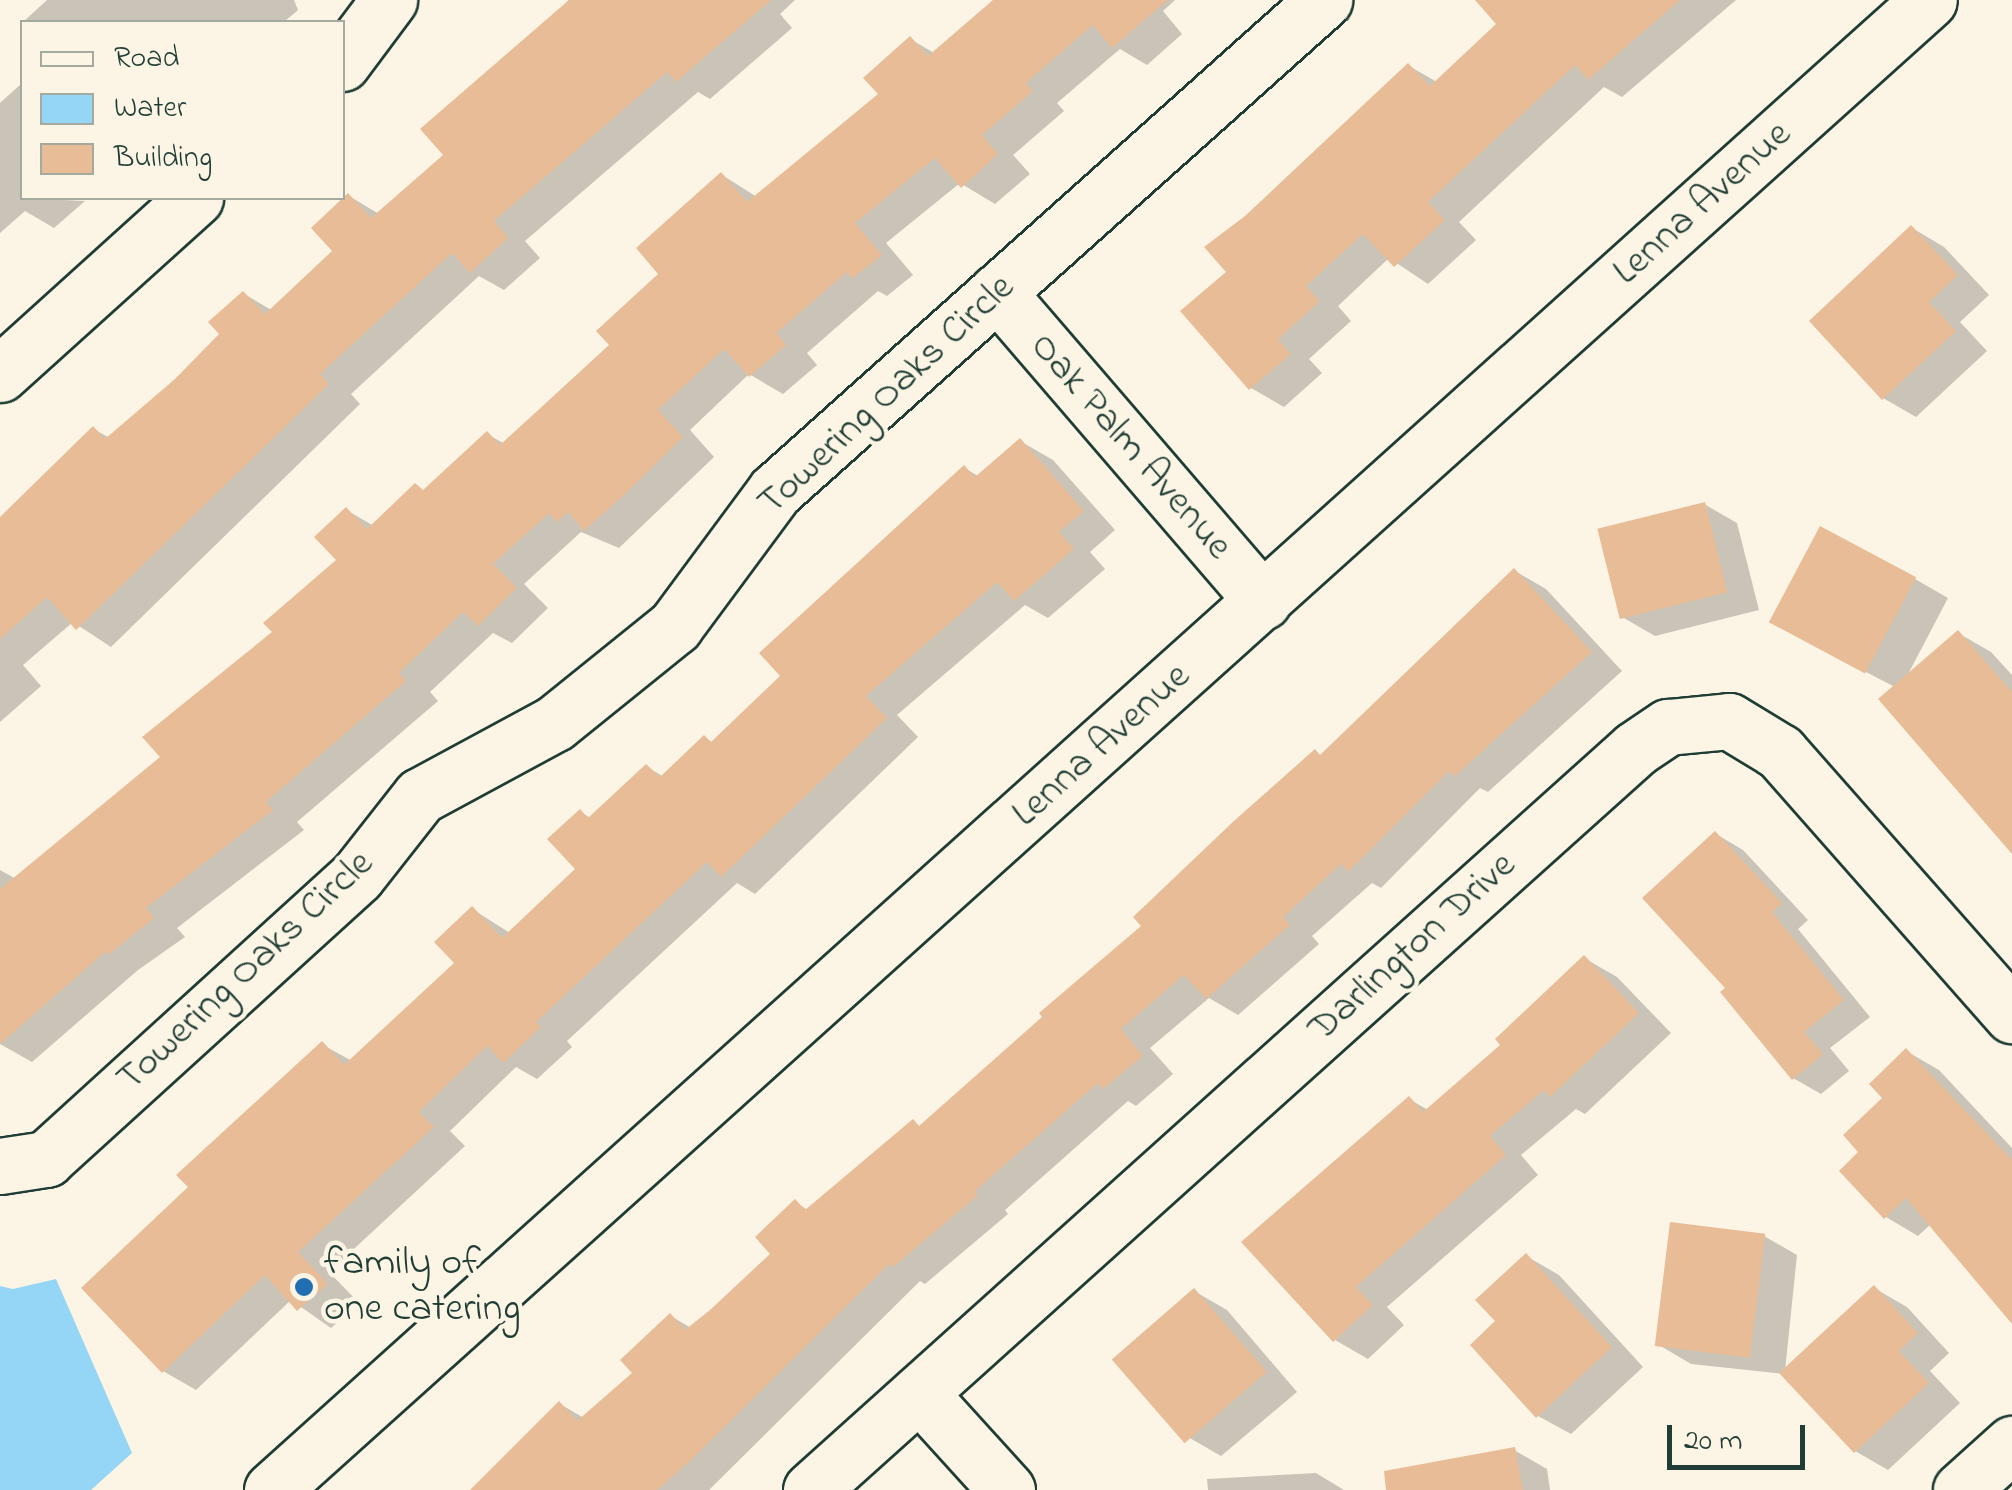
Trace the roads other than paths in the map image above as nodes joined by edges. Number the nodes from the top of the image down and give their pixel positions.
1 (389, 0) edge
2 (1324, 0) edge
3 (1929, 0) edge
4 (345, 59) edge
5 (193, 200) edge
6 (997, 292) junction
7 (0, 374) edge
8 (1264, 602) junction
9 (2012, 1015) edge
10 (0, 1166) edge
11 (919, 1393) junction
12 (2012, 1444) edge
13 (272, 1490) edge
14 (811, 1490) edge
15 (1007, 1490) edge
16 (1961, 1490) edge

1 - 4 street
2 - 6 street, Towering Oaks Circle
3 - 8 street, Lenna Avenue
5 - 7 street
6 - 8 street, Oak Palm Avenue
6 - 10 street, Towering Oaks Circle
8 - 13 street, Lenna Avenue
9 - 11 street, Darlington Drive
11 - 14 street, Darlington Drive
11 - 15 street
12 - 16 street

